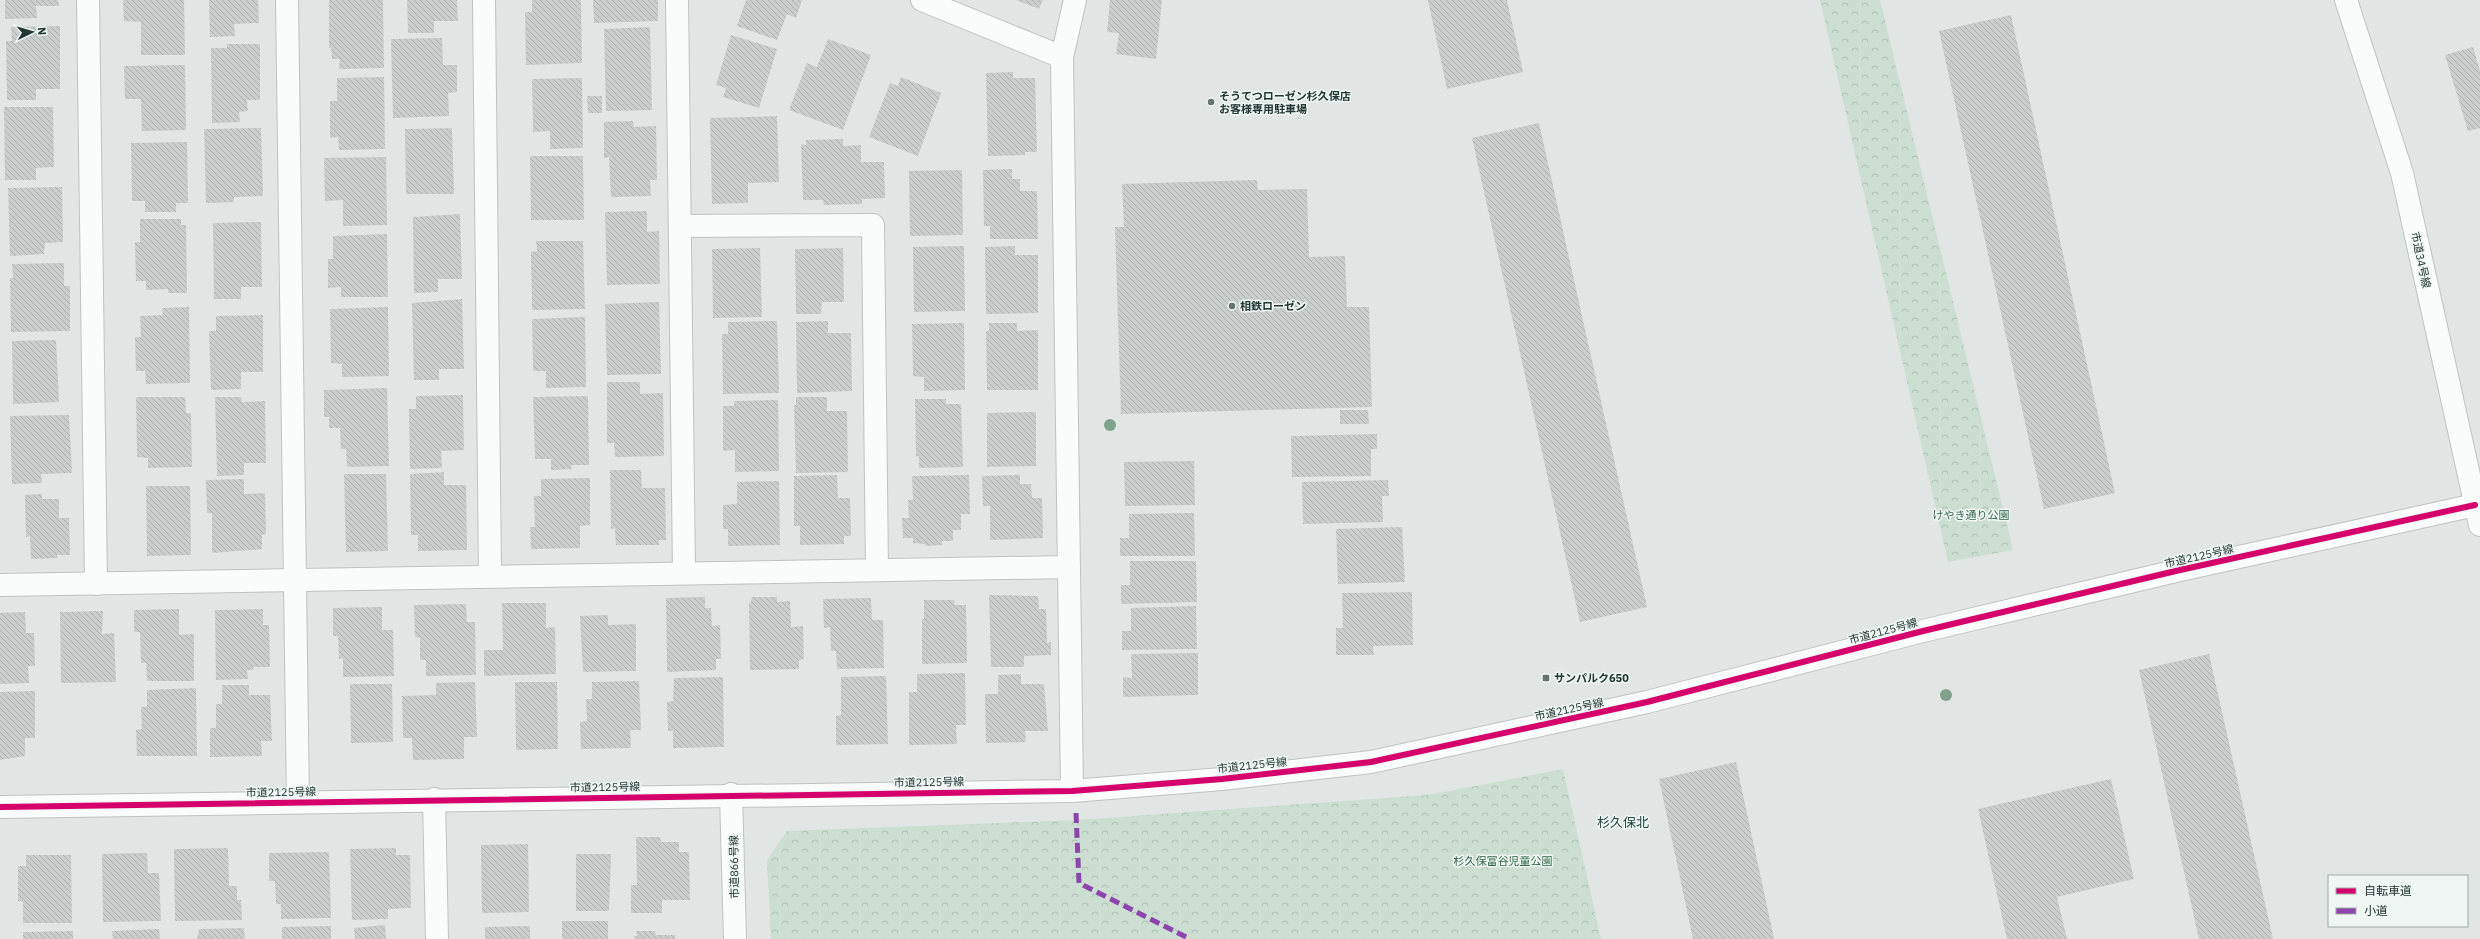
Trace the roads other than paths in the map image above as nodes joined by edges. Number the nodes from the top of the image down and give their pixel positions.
1 (88, 0) edge
2 (287, 0) edge
3 (484, 0) edge
4 (677, 0) edge
5 (922, 0) edge
6 (1074, 0) edge
7 (2346, 0) edge
8 (1062, 57) junction
9 (680, 226) junction
10 (2478, 515) edge
11 (1069, 567) junction
12 (877, 570) junction
13 (684, 573) junction
14 (490, 576) junction
15 (295, 580) junction
16 (96, 584) junction
17 (0, 585) edge
18 (1072, 790) junction
19 (731, 794) junction
20 (434, 799) junction
21 (298, 802) junction
22 (0, 806) edge
23 (437, 939) edge
24 (735, 939) edge

1 - 16 street
2 - 15 street
3 - 14 street
4 - 9 street
5 - 8 street
6 - 8 street
7 - 10 street, 市道34号線
8 - 11 street
9 - 12 street
9 - 13 street
10 - 18 street, 市道2125号線
11 - 12 street
11 - 18 street
12 - 13 street
13 - 14 street
14 - 15 street
15 - 16 street
15 - 21 street
16 - 17 street
18 - 19 street, 市道2125号線
19 - 20 street, 市道2125号線
19 - 24 street, 市道866号線
20 - 21 street, 市道2125号線
20 - 23 street
21 - 22 street, 市道2125号線

